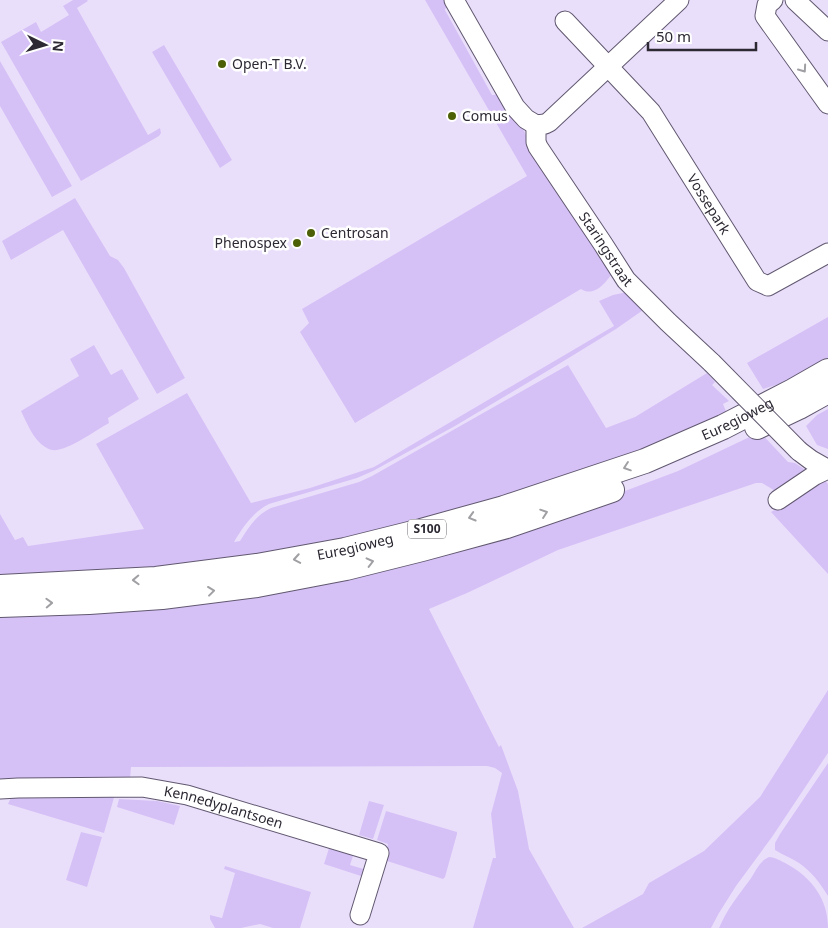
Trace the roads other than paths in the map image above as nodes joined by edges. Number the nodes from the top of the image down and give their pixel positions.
1 (454, 0) edge
2 (679, 0) edge
3 (773, 0) edge
4 (794, 0) edge
5 (565, 20) dead end
6 (828, 31) edge
7 (608, 66) junction
8 (828, 104) edge
9 (536, 126) junction
10 (828, 253) edge
11 (828, 371) edge
12 (828, 391) edge
13 (816, 462) edge
14 (778, 500) dead end
15 (0, 587) edge
16 (0, 605) edge
17 (0, 789) edge
18 (360, 915) dead end

1 - 9 street
2 - 7 street
3 -> 8 street
4 - 6 street
5 - 7 street
7 - 9 street
7 - 10 street, Vossepark
9 - 13 street, Staringstraat, bridge
11 -> 15 main road, Euregioweg / S100
16 -> 12 main road, Euregioweg / S100
13 - 14 street
17 - 18 street, Kennedyplantsoen

